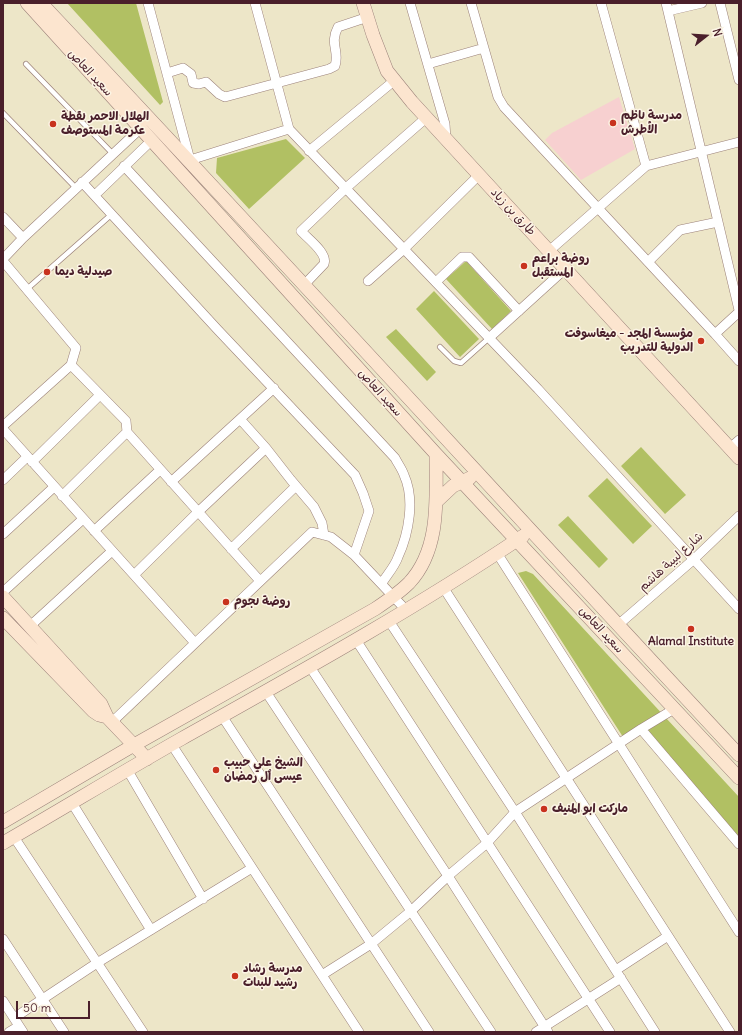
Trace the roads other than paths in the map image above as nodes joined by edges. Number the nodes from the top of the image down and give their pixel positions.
1 (27, 3) edge
2 (41, 3) edge
3 (148, 3) edge
4 (255, 3) edge
5 (363, 3) edge
6 (410, 3) edge
7 (471, 3) edge
8 (601, 3) edge
9 (702, 3) edge
10 (720, 3) edge
11 (667, 7) edge
12 (368, 17) junction
13 (484, 48) junction
14 (26, 64) dead end
15 (428, 64) junction
16 (167, 73) junction
17 (395, 80) junction
18 (739, 80) edge
19 (277, 82) junction
20 (3, 113) edge
21 (426, 118) junction
22 (141, 128) junction
23 (289, 129) junction
24 (446, 139) junction
25 (152, 140) junction
26 (739, 142) edge
27 (310, 151) junction
28 (702, 152) junction
29 (113, 154) junction
30 (190, 160) junction
31 (124, 166) junction
32 (646, 166) junction
33 (479, 175) junction
34 (79, 185) junction
35 (346, 188) junction
36 (95, 195) junction
37 (598, 207) junction
38 (112, 214) junction
39 (3, 217) edge
40 (718, 222) junction
41 (23, 238) junction
42 (404, 248) junction
43 (549, 250) junction
44 (3, 260) edge
45 (648, 262) junction
46 (566, 268) junction
47 (368, 281) dead end
48 (436, 282) junction
49 (304, 284) junction
50 (27, 289) junction
51 (519, 311) junction
52 (739, 311) edge
53 (716, 334) junction
54 (489, 338) junction
55 (440, 347) dead end
56 (739, 361) edge
57 (71, 366) junction
58 (274, 388) junction
59 (100, 395) junction
60 (240, 419) junction
61 (3, 426) edge
62 (3, 429) edge
63 (127, 432) junction
64 (266, 448) junction
65 (736, 449) edge
66 (436, 454) junction
67 (30, 459) junction
68 (160, 470) junction
69 (479, 476) junction
70 (3, 480) edge
71 (462, 481) junction
72 (171, 482) junction
73 (296, 486) junction
74 (54, 487) junction
75 (62, 496) junction
76 (436, 502) junction
77 (198, 512) junction
78 (739, 516) edge
79 (83, 518) junction
80 (94, 531) junction
81 (530, 531) junction
82 (3, 534) edge
83 (324, 535) junction
84 (517, 540) junction
85 (231, 549) junction
86 (112, 551) junction
87 (497, 552) junction
88 (354, 555) junction
89 (693, 560) junction
90 (134, 575) junction
91 (260, 581) junction
92 (382, 583) junction
93 (443, 587) junction
94 (3, 592) edge
95 (395, 596) junction
96 (3, 597) edge
97 (739, 609) edge
98 (406, 610) junction
99 (3, 618) edge
100 (389, 621) junction
101 (618, 625) junction
102 (30, 627) junction
103 (356, 640) junction
104 (196, 643) junction
105 (310, 667) junction
106 (266, 692) junction
107 (674, 709) junction
108 (222, 716) junction
109 (109, 719) junction
110 (641, 729) junction
111 (134, 745) junction
112 (172, 745) junction
113 (619, 745) junction
114 (739, 756) edge
115 (147, 759) junction
116 (128, 771) junction
117 (567, 778) junction
118 (739, 778) edge
119 (72, 803) junction
120 (515, 812) junction
121 (3, 822) edge
122 (9, 840) edge
123 (487, 843) junction
124 (739, 844) edge
125 (252, 868) junction
126 (448, 876) junction
127 (204, 899) junction
128 (411, 911) junction
129 (152, 930) junction
130 (739, 932) edge
131 (668, 936) junction
132 (3, 939) edge
133 (371, 944) junction
134 (97, 963) junction
135 (618, 974) junction
136 (322, 975) junction
137 (42, 999) junction
138 (588, 999) junction
139 (3, 1001) edge
140 (18, 1025) edge
141 (546, 1029) edge
142 (9, 1032) edge
143 (64, 1032) edge
144 (143, 1032) edge
145 (359, 1032) edge
146 (429, 1032) edge
147 (491, 1032) edge
148 (536, 1032) edge
149 (610, 1032) edge
150 (655, 1032) edge
151 (730, 1032) edge

1 - 22 main road, سعيد العاص
2 - 30 main road
3 - 16 street
4 - 19 street
5 - 12 main road, طارق بن زياد
6 - 15 street
7 - 13 street
8 - 32 street
9 - 11 street
10 - 18 street
11 - 28 street
12 - 17 main road, طارق بن زياد
12 - 19 street
13 - 15 street
13 - 37 street
14 - 29 lane
15 - 24 street
16 - 19 street
16 - 30 street
17 - 21 main road, طارق بن زياد
17 - 27 street
19 - 23 street
20 - 34 lane
21 - 24 main road, طارق بن زياد
21 - 35 street
22 - 25 main road, سعيد العاص
22 - 29 street
23 - 27 street
23 - 30 street
24 - 33 main road, طارق بن زياد
25 - 31 street
25 - 66 main road, سعيد العاص
26 - 28 street
27 - 35 street
28 - 32 street
28 - 40 street
29 - 34 street
30 - 49 main road
31 - 36 street
31 - 92 street
32 - 37 street
33 - 42 street
33 - 43 main road, طارق بن زياد
34 - 36 street
34 - 41 street
35 - 42 street
35 - 49 street
36 - 38 street
37 - 43 street
37 - 45 street
38 - 50 lane
38 - 58 street
39 - 41 street
40 - 45 street
40 - 52 street
41 - 44 street
42 - 47 street
42 - 48 street
43 - 46 main road, طارق بن زياد
44 - 50 street
45 - 53 street
46 - 51 street
46 - 65 main road, طارق بن زياد
48 - 51 street
48 - 54 street
49 - 69 main road
50 - 57 street
51 - 54 street
52 - 53 street
53 - 56 street
54 - 55 lane
54 - 89 street
57 - 59 street
57 - 61 street
58 - 60 street
58 - 88 street
59 - 63 street
59 - 67 street
60 - 64 street
60 - 72 street
62 - 67 street
63 - 68 street
63 - 75 street
64 - 73 street
64 - 77 street
66 - 71 main road, سعيد العاص
66 - 76 main road
67 - 70 street
67 - 74 street
68 - 72 street
68 - 80 street
69 - 71 main road
69 - 81 main road
71 - 76 main road
71 - 84 main road, سعيد العاص
72 - 77 street
73 - 83 street
73 - 85 street
74 - 75 street
74 - 82 street
75 - 79 street
76 - 95 main road
77 - 85 street
77 - 90 street
78 - 89 street, شارع لبيبة هاشم
79 - 80 street
79 - 94 street
80 - 86 street
81 - 84 main road
81 - 101 main road
83 - 88 street
83 - 91 street
84 - 87 main road
84 - 107 main road, سعيد العاص
85 - 91 street
86 - 90 street
86 - 102 street
87 - 93 main road
87 - 113 street
88 - 92 street
89 - 97 street
89 - 101 street, شارع لبيبة هاشم
90 - 104 street
91 - 104 street
92 - 95 street
93 - 98 main road
93 - 117 street
95 - 98 street
95 - 111 main road
96 - 102 main road
98 - 100 main road
99 - 109 main road
100 - 103 main road
100 - 120 street
101 - 114 main road
102 - 109 main road
103 - 105 main road
103 - 123 street
104 - 109 street
105 - 106 main road
105 - 126 street
106 - 108 main road
106 - 128 street
107 - 110 street
107 - 118 main road, سعيد العاص
108 - 112 main road
108 - 133 street
109 - 111 main road
110 - 113 street
110 - 124 street
111 - 115 main road
111 - 121 main road
112 - 115 main road
112 - 125 street
113 - 117 street
113 - 130 street
115 - 116 main road
116 - 119 main road
116 - 127 street
117 - 120 street
117 - 131 street
119 - 122 main road
119 - 129 street
120 - 123 street
120 - 135 street
122 - 134 street
123 - 126 street
123 - 138 street
125 - 127 street
125 - 136 street
126 - 128 street
126 - 141 street
127 - 129 street
128 - 133 street
128 - 147 street
129 - 134 street
131 - 135 street
131 - 151 street
132 - 137 street
133 - 136 street
133 - 146 street
134 - 137 street
134 - 144 street
135 - 138 street
135 - 150 street
136 - 145 street
137 - 140 street
137 - 143 street
138 - 141 street
138 - 149 street
139 - 140 street
140 - 142 street
141 - 148 street

